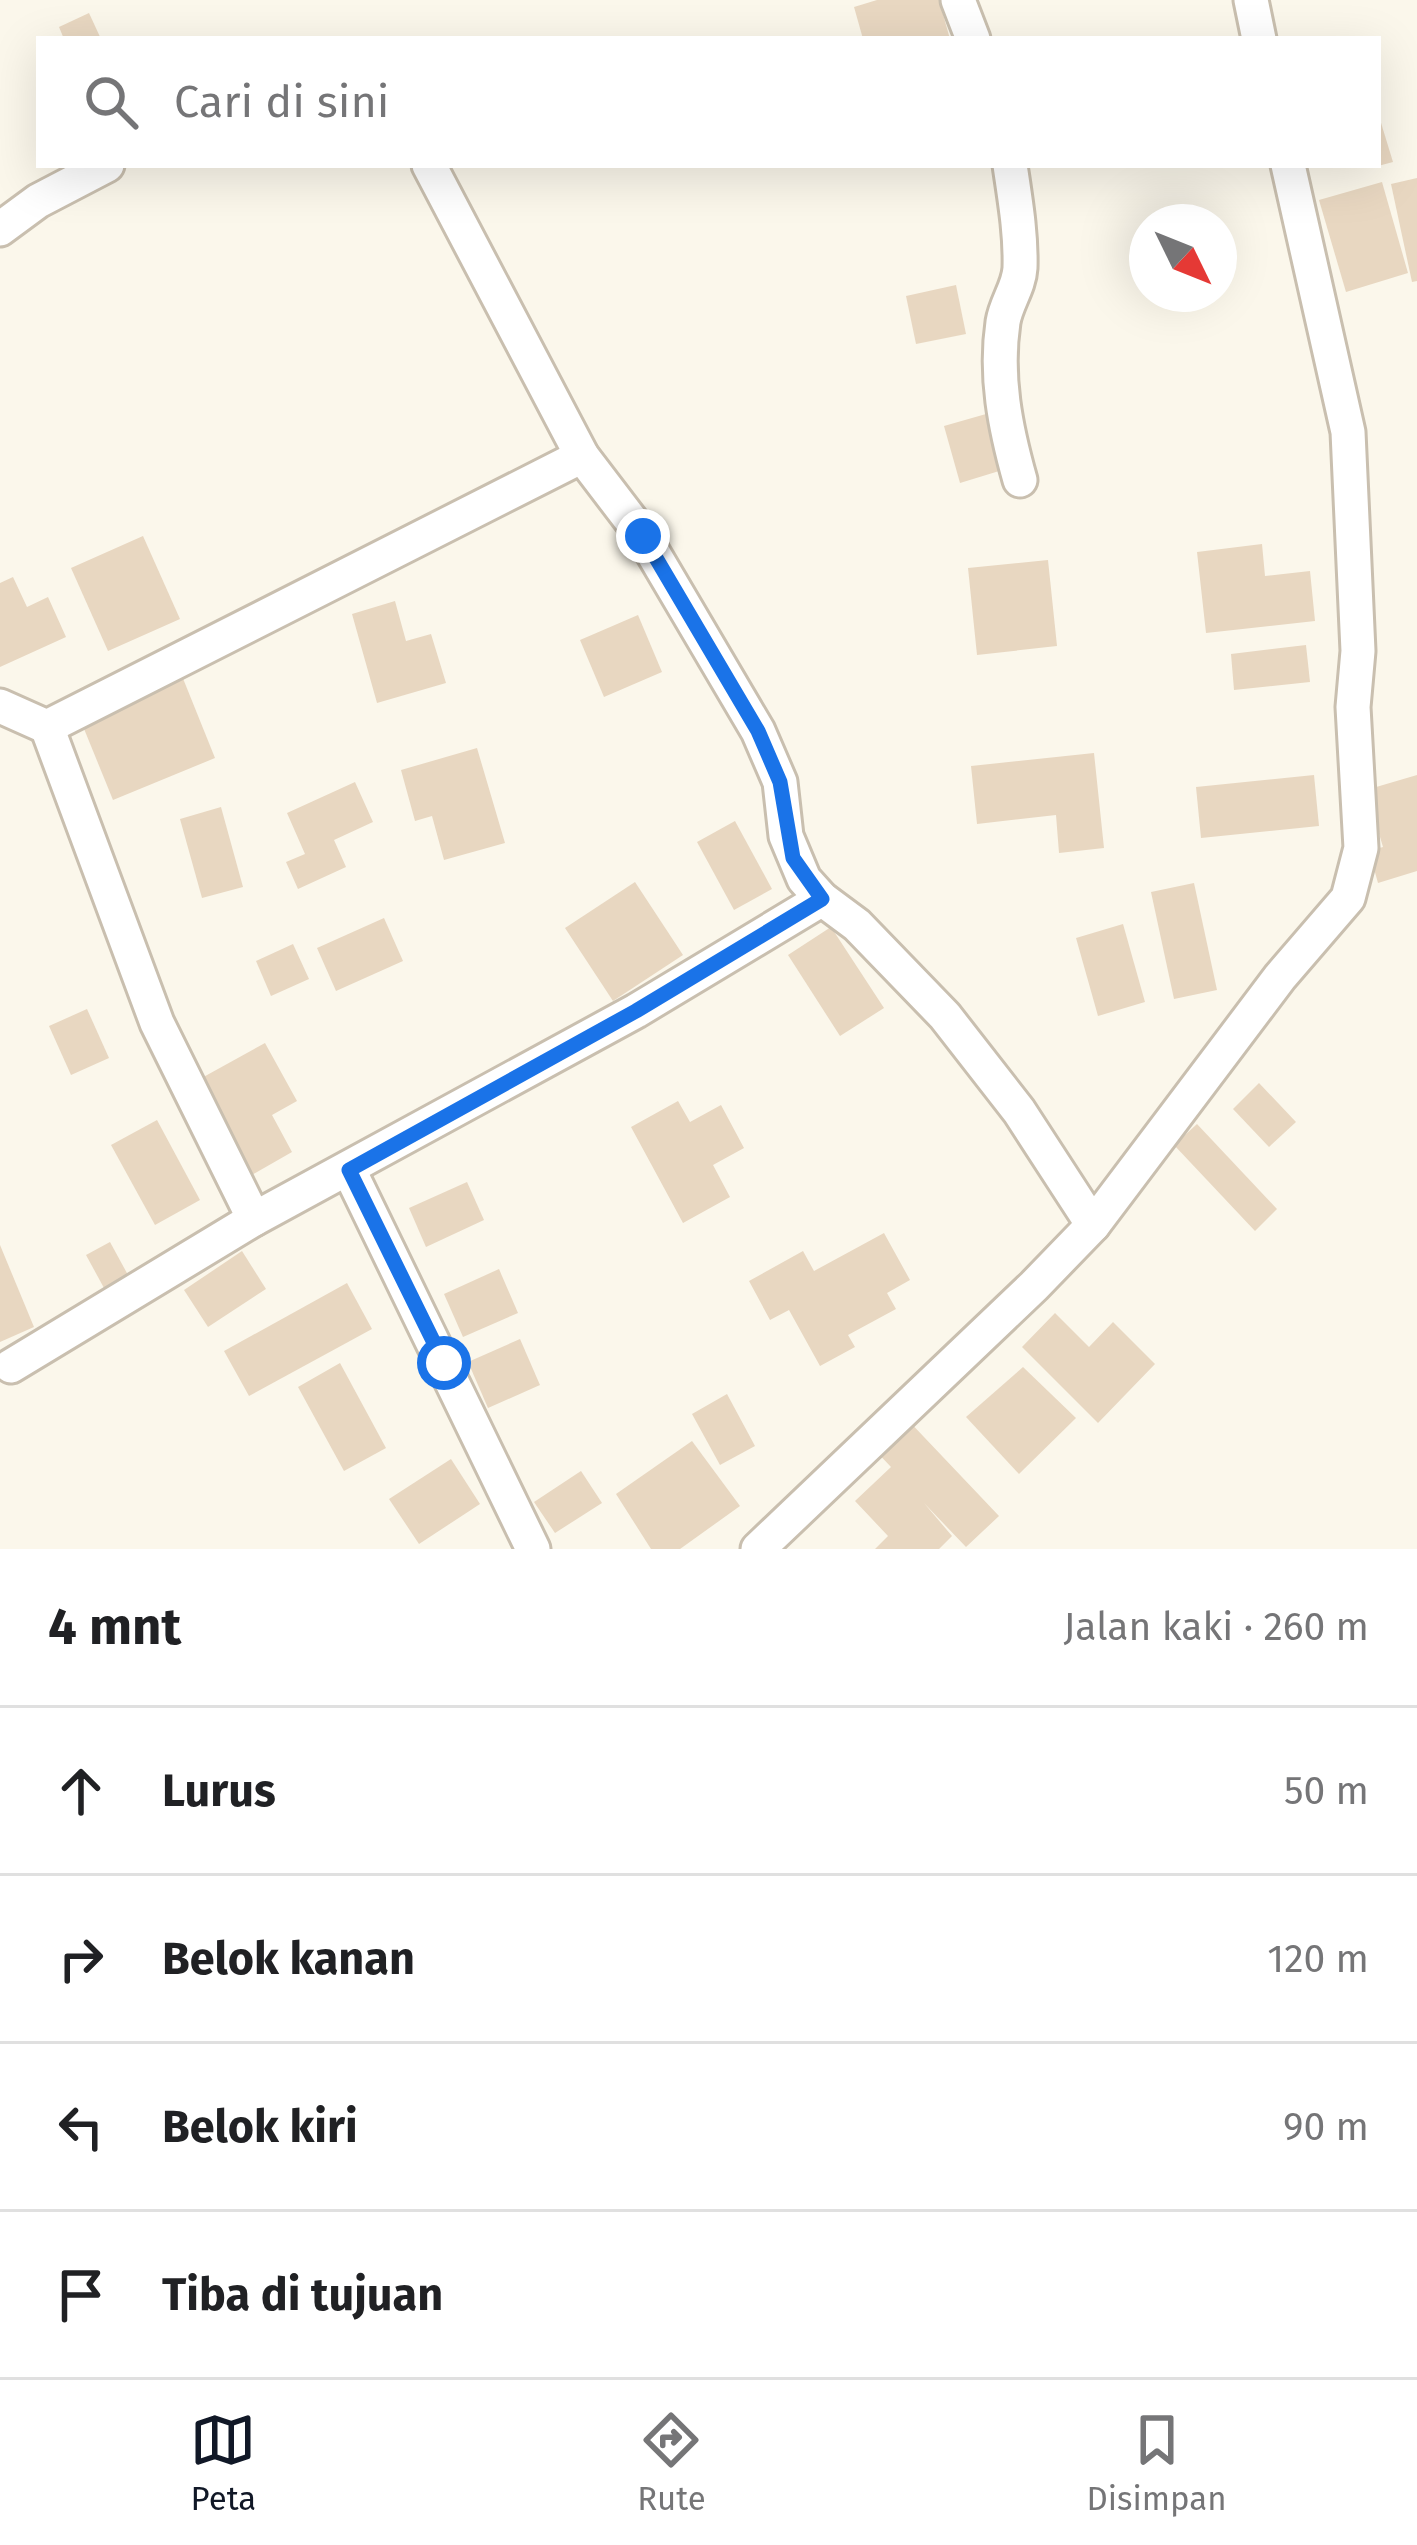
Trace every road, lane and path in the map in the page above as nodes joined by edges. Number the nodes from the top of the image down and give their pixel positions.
1 (958, 0) edge
2 (1250, 0) edge
3 (972, 36) edge
4 (1258, 36) edge
5 (101, 168) edge
6 (432, 168) edge
7 (1010, 168) edge
8 (1289, 168) edge
9 (0, 230) edge
10 (582, 456) junction
11 (1020, 479) dead end
12 (0, 706) edge
13 (47, 727) junction
14 (822, 899) junction
15 (349, 1170) junction
16 (254, 1219) junction
17 (1093, 1225) junction
18 (11, 1366) dead end
19 (533, 1549) edge
20 (758, 1549) edge

1 - 3 street
2 - 4 street
5 - 9 street
6 - 10 street
7 - 11 street
8 - 17 street
10 - 13 street
10 - 14 street
12 - 13 street
13 - 16 street
14 - 15 street
14 - 17 street
15 - 16 street
15 - 19 street
16 - 18 street
17 - 20 street

